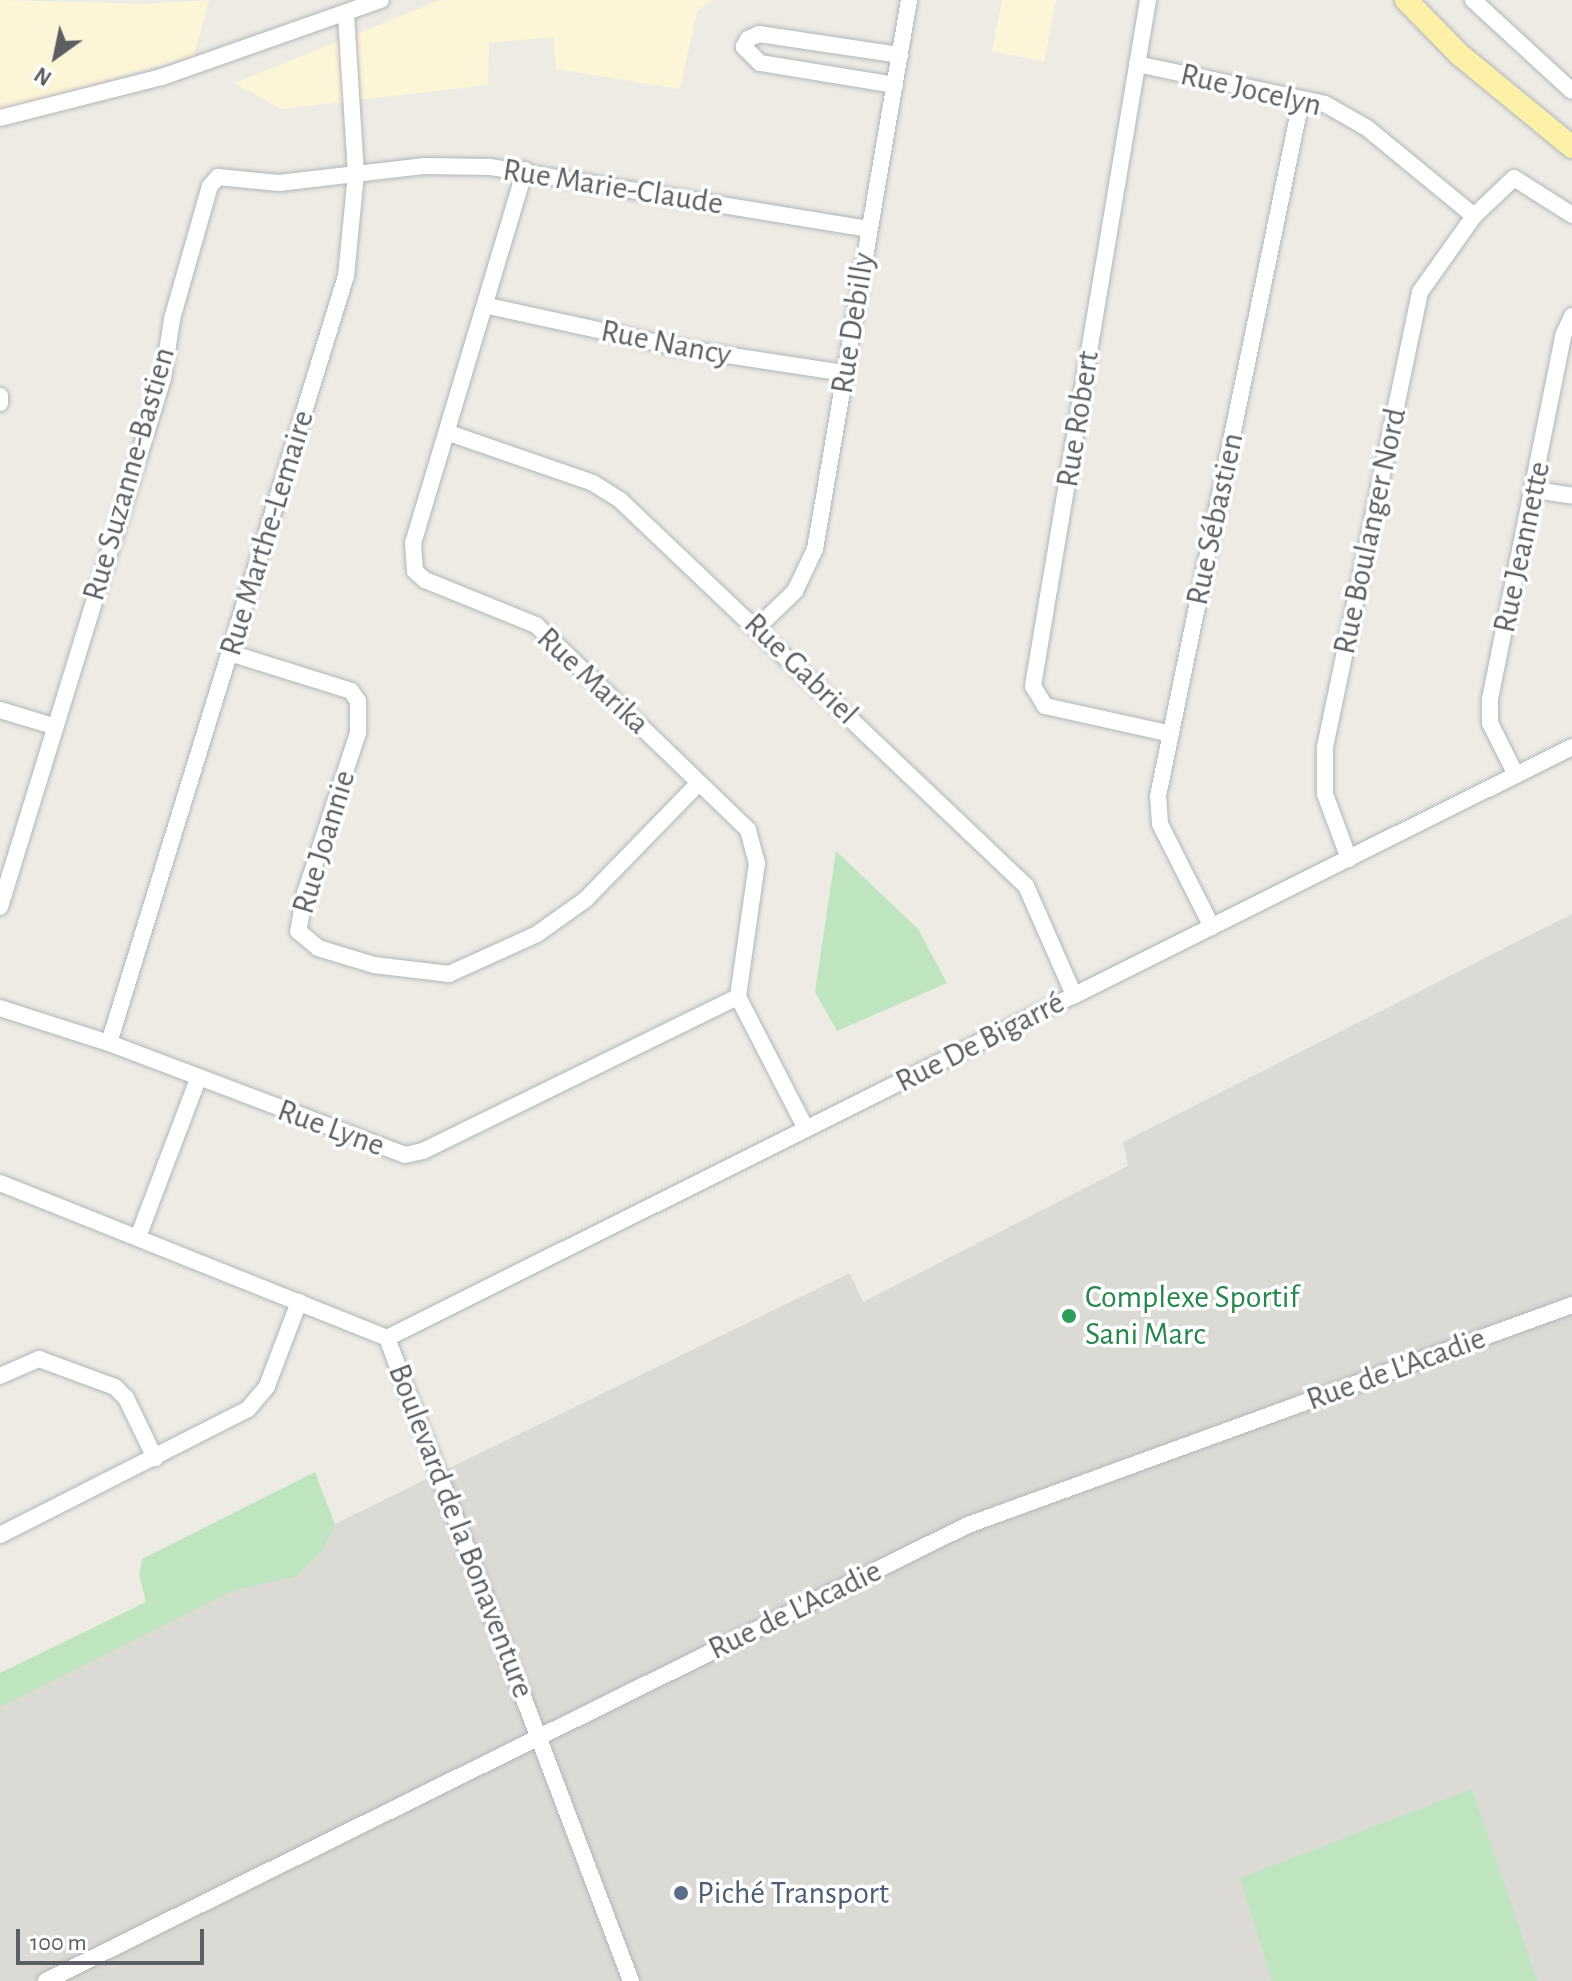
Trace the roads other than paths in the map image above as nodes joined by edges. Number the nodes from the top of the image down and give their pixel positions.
1 (381, 0) edge
2 (909, 0) edge
3 (1148, 0) edge
4 (1406, 0) edge
5 (1473, 0) edge
6 (346, 13) junction
7 (900, 55) junction
8 (1137, 64) junction
9 (895, 85) junction
10 (1572, 91) edge
11 (1301, 101) junction
12 (0, 118) edge
13 (1572, 147) edge
14 (525, 170) junction
15 (356, 174) junction
16 (1572, 215) edge
17 (1474, 216) junction
18 (869, 229) junction
19 (488, 306) junction
20 (1572, 316) edge
21 (845, 373) junction
22 (0, 396) edge
23 (0, 403) edge
24 (449, 433) junction
25 (1536, 490) junction
26 (1572, 496) edge
27 (758, 627) junction
28 (230, 653) junction
29 (0, 710) edge
30 (53, 726) junction
31 (1171, 734) junction
32 (1572, 747) edge
33 (1516, 775) junction
34 (699, 783) junction
35 (1349, 859) junction
36 (0, 907) edge
37 (1212, 927) junction
38 (1074, 995) junction
39 (738, 997) junction
40 (0, 1008) edge
41 (109, 1043) junction
42 (198, 1079) junction
43 (806, 1129) junction
44 (0, 1183) edge
45 (138, 1237) junction
46 (299, 1302) junction
47 (1572, 1305) edge
48 (387, 1338) junction
49 (0, 1376) edge
50 (155, 1458) junction
51 (0, 1535) edge
52 (538, 1734) junction
53 (46, 1981) edge
54 (631, 1981) edge

1 - 6 street
2 - 7 street, Rue Debilly
3 - 8 street, Rue Robert
4 - 13 main road
5 - 10 street
6 - 12 street
6 - 15 street, Rue Marthe-Lemaire
7 - 9 street, Rue Debilly
7 - 9 street
8 - 11 street, Rue Jocelyn
8 - 31 street, Rue Robert
9 - 18 street, Rue Debilly
11 - 17 street, Rue Jocelyn
11 - 31 street, Rue Sébastien
14 - 15 street, Rue Marie-Claude
14 - 18 street, Rue Marie-Claude
14 - 19 street, Rue Marika
15 - 28 street, Rue Marthe-Lemaire
15 - 30 street, Rue Suzanne-Bastien
16 - 17 street, Rue Boulanger Nord
17 - 35 street, Rue Boulanger Nord
18 - 21 street, Rue Debilly
19 - 21 street, Rue Nancy
19 - 24 street, Rue Marika
20 - 25 street, Rue Jeannette
21 - 27 street, Rue Debilly
22 - 23 street
24 - 27 street, Rue Gabriel
24 - 34 street, Rue Marika
25 - 26 street
25 - 33 street, Rue Jeannette
27 - 38 street, Rue Gabriel
28 - 34 street, Rue Joannie
28 - 41 street, Rue Marthe-Lemaire
29 - 30 street
30 - 36 street, Rue Suzanne-Bastien
31 - 37 street, Rue Sébastien
32 - 33 street, Rue De Bigarré
33 - 35 street, Rue De Bigarré
34 - 39 street, Rue Marika
35 - 37 street, Rue De Bigarré
37 - 38 street, Rue De Bigarré
38 - 43 street, Rue De Bigarré
39 - 42 street, Rue Lyne
39 - 43 street
40 - 41 street, Rue Lyne
41 - 42 street, Rue Lyne
42 - 45 street
43 - 48 street, Rue De Bigarré
44 - 45 street, Boulevard de la Bonaventure
45 - 46 street, Boulevard de la Bonaventure
46 - 48 street, Boulevard de la Bonaventure
46 - 50 street
47 - 52 street, Rue de L'Acadie
48 - 52 street, Boulevard de la Bonaventure
49 - 50 street
50 - 51 street
52 - 53 street, Rue de L'Acadie
52 - 54 street, Boulevard de la Bonaventure

